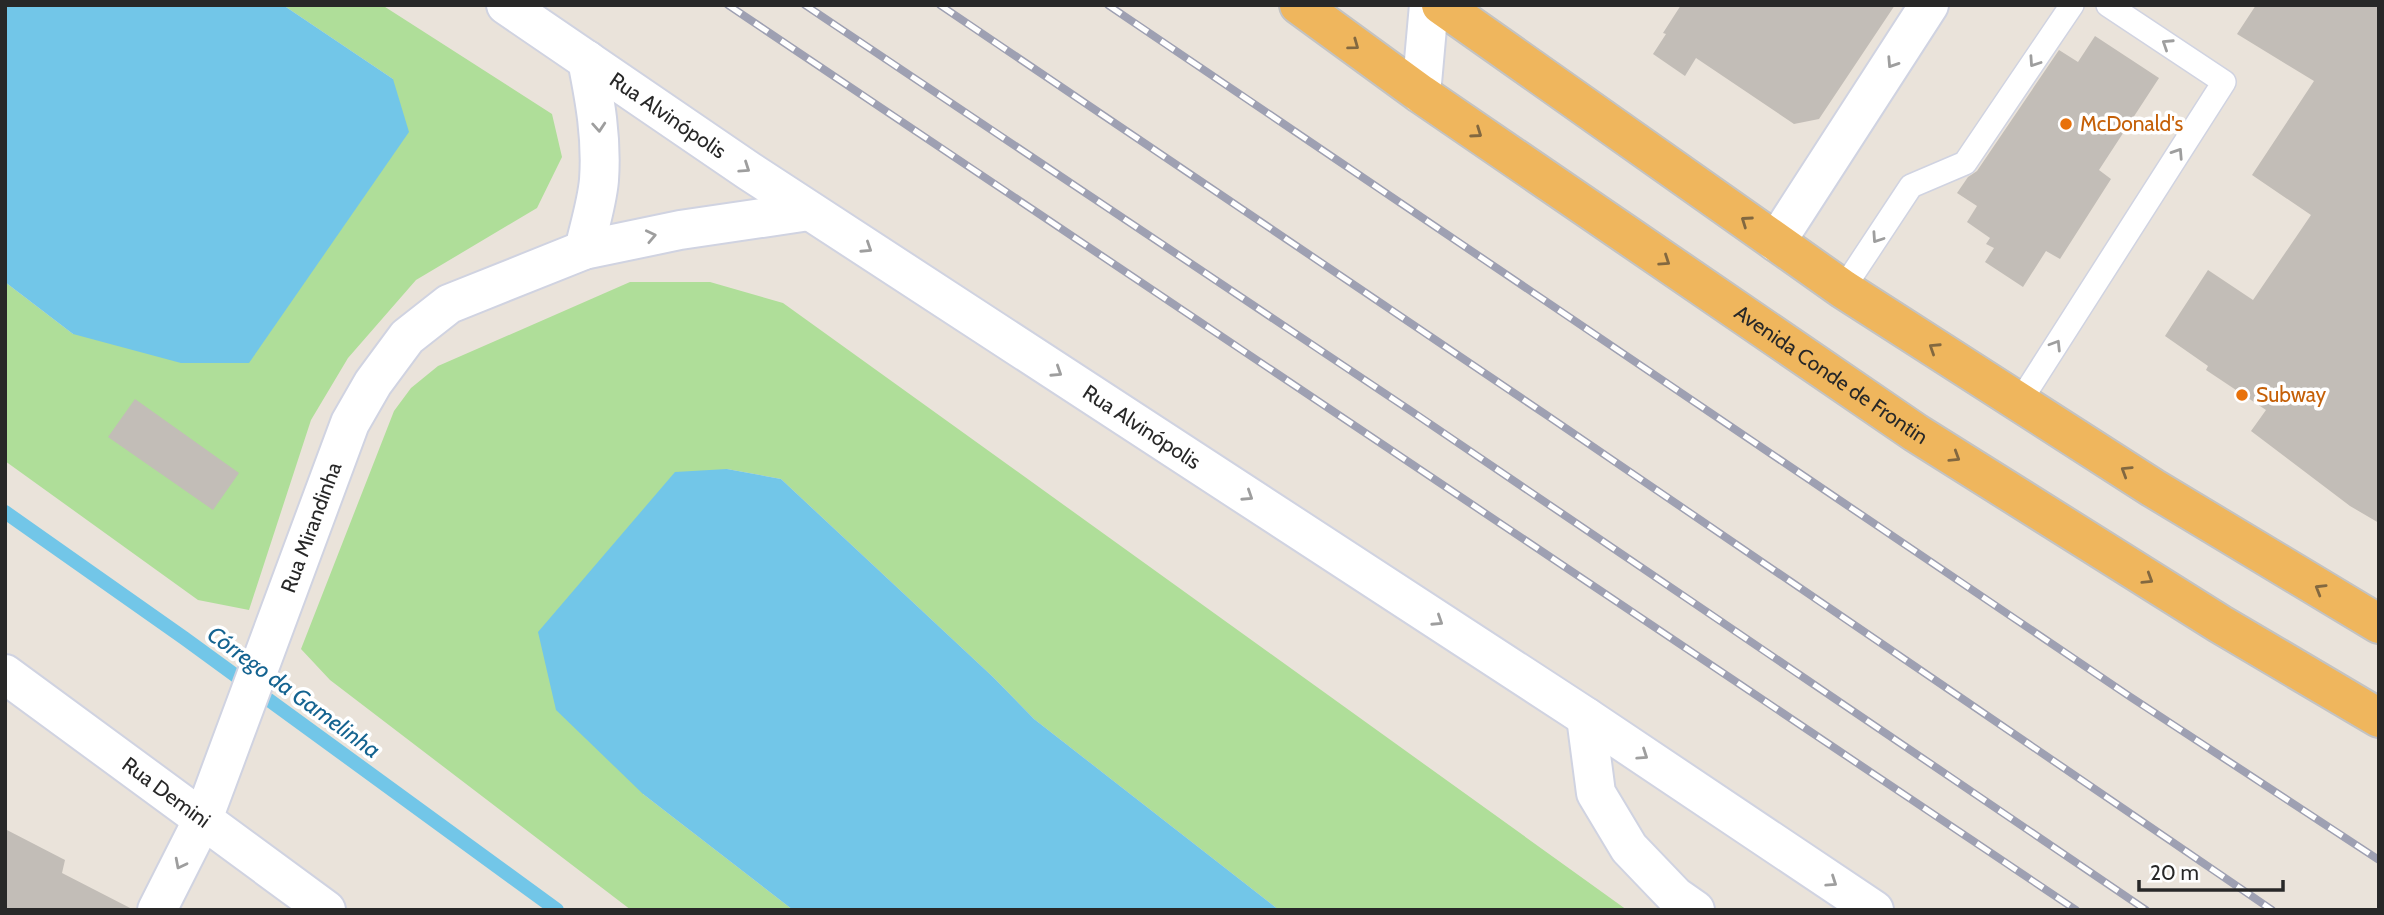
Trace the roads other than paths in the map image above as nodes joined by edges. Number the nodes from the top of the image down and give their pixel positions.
1 (506, 5) edge
2 (1299, 5) edge
3 (1429, 5) edge
4 (1441, 5) edge
5 (1929, 5) edge
6 (2072, 5) edge
7 (2108, 5) edge
8 (587, 60) junction
9 (1421, 94) junction
10 (809, 211) junction
11 (1776, 242) junction
12 (584, 250) junction
13 (1843, 289) junction
14 (2019, 402) junction
15 (2379, 624) edge
16 (5, 674) edge
17 (1586, 717) junction
18 (2379, 718) edge
19 (203, 819) junction
20 (157, 910) edge
21 (326, 910) edge
22 (1695, 910) edge
23 (1874, 910) edge

1 - 8 street, Rua Alvinópolis
2 -> 9 highway, Avenida Conde de Frontin
3 - 9 street
11 -> 4 highway
5 -> 11 street
6 -> 13 lane
14 -> 7 lane
8 -> 10 street, Rua Alvinópolis
8 -> 12 street
9 -> 18 highway, Avenida Conde de Frontin
12 -> 10 street, Rua Mirandinha
10 -> 17 street, Rua Alvinópolis
11 - 13 highway
12 - 19 street, Rua Mirandinha
14 -> 13 highway
15 -> 14 highway
16 - 19 street, Rua Demini
17 - 22 street
17 -> 23 street, Rua Alvinópolis
19 -> 20 street, Rua Mirandinha
19 - 21 street, Rua Demini

